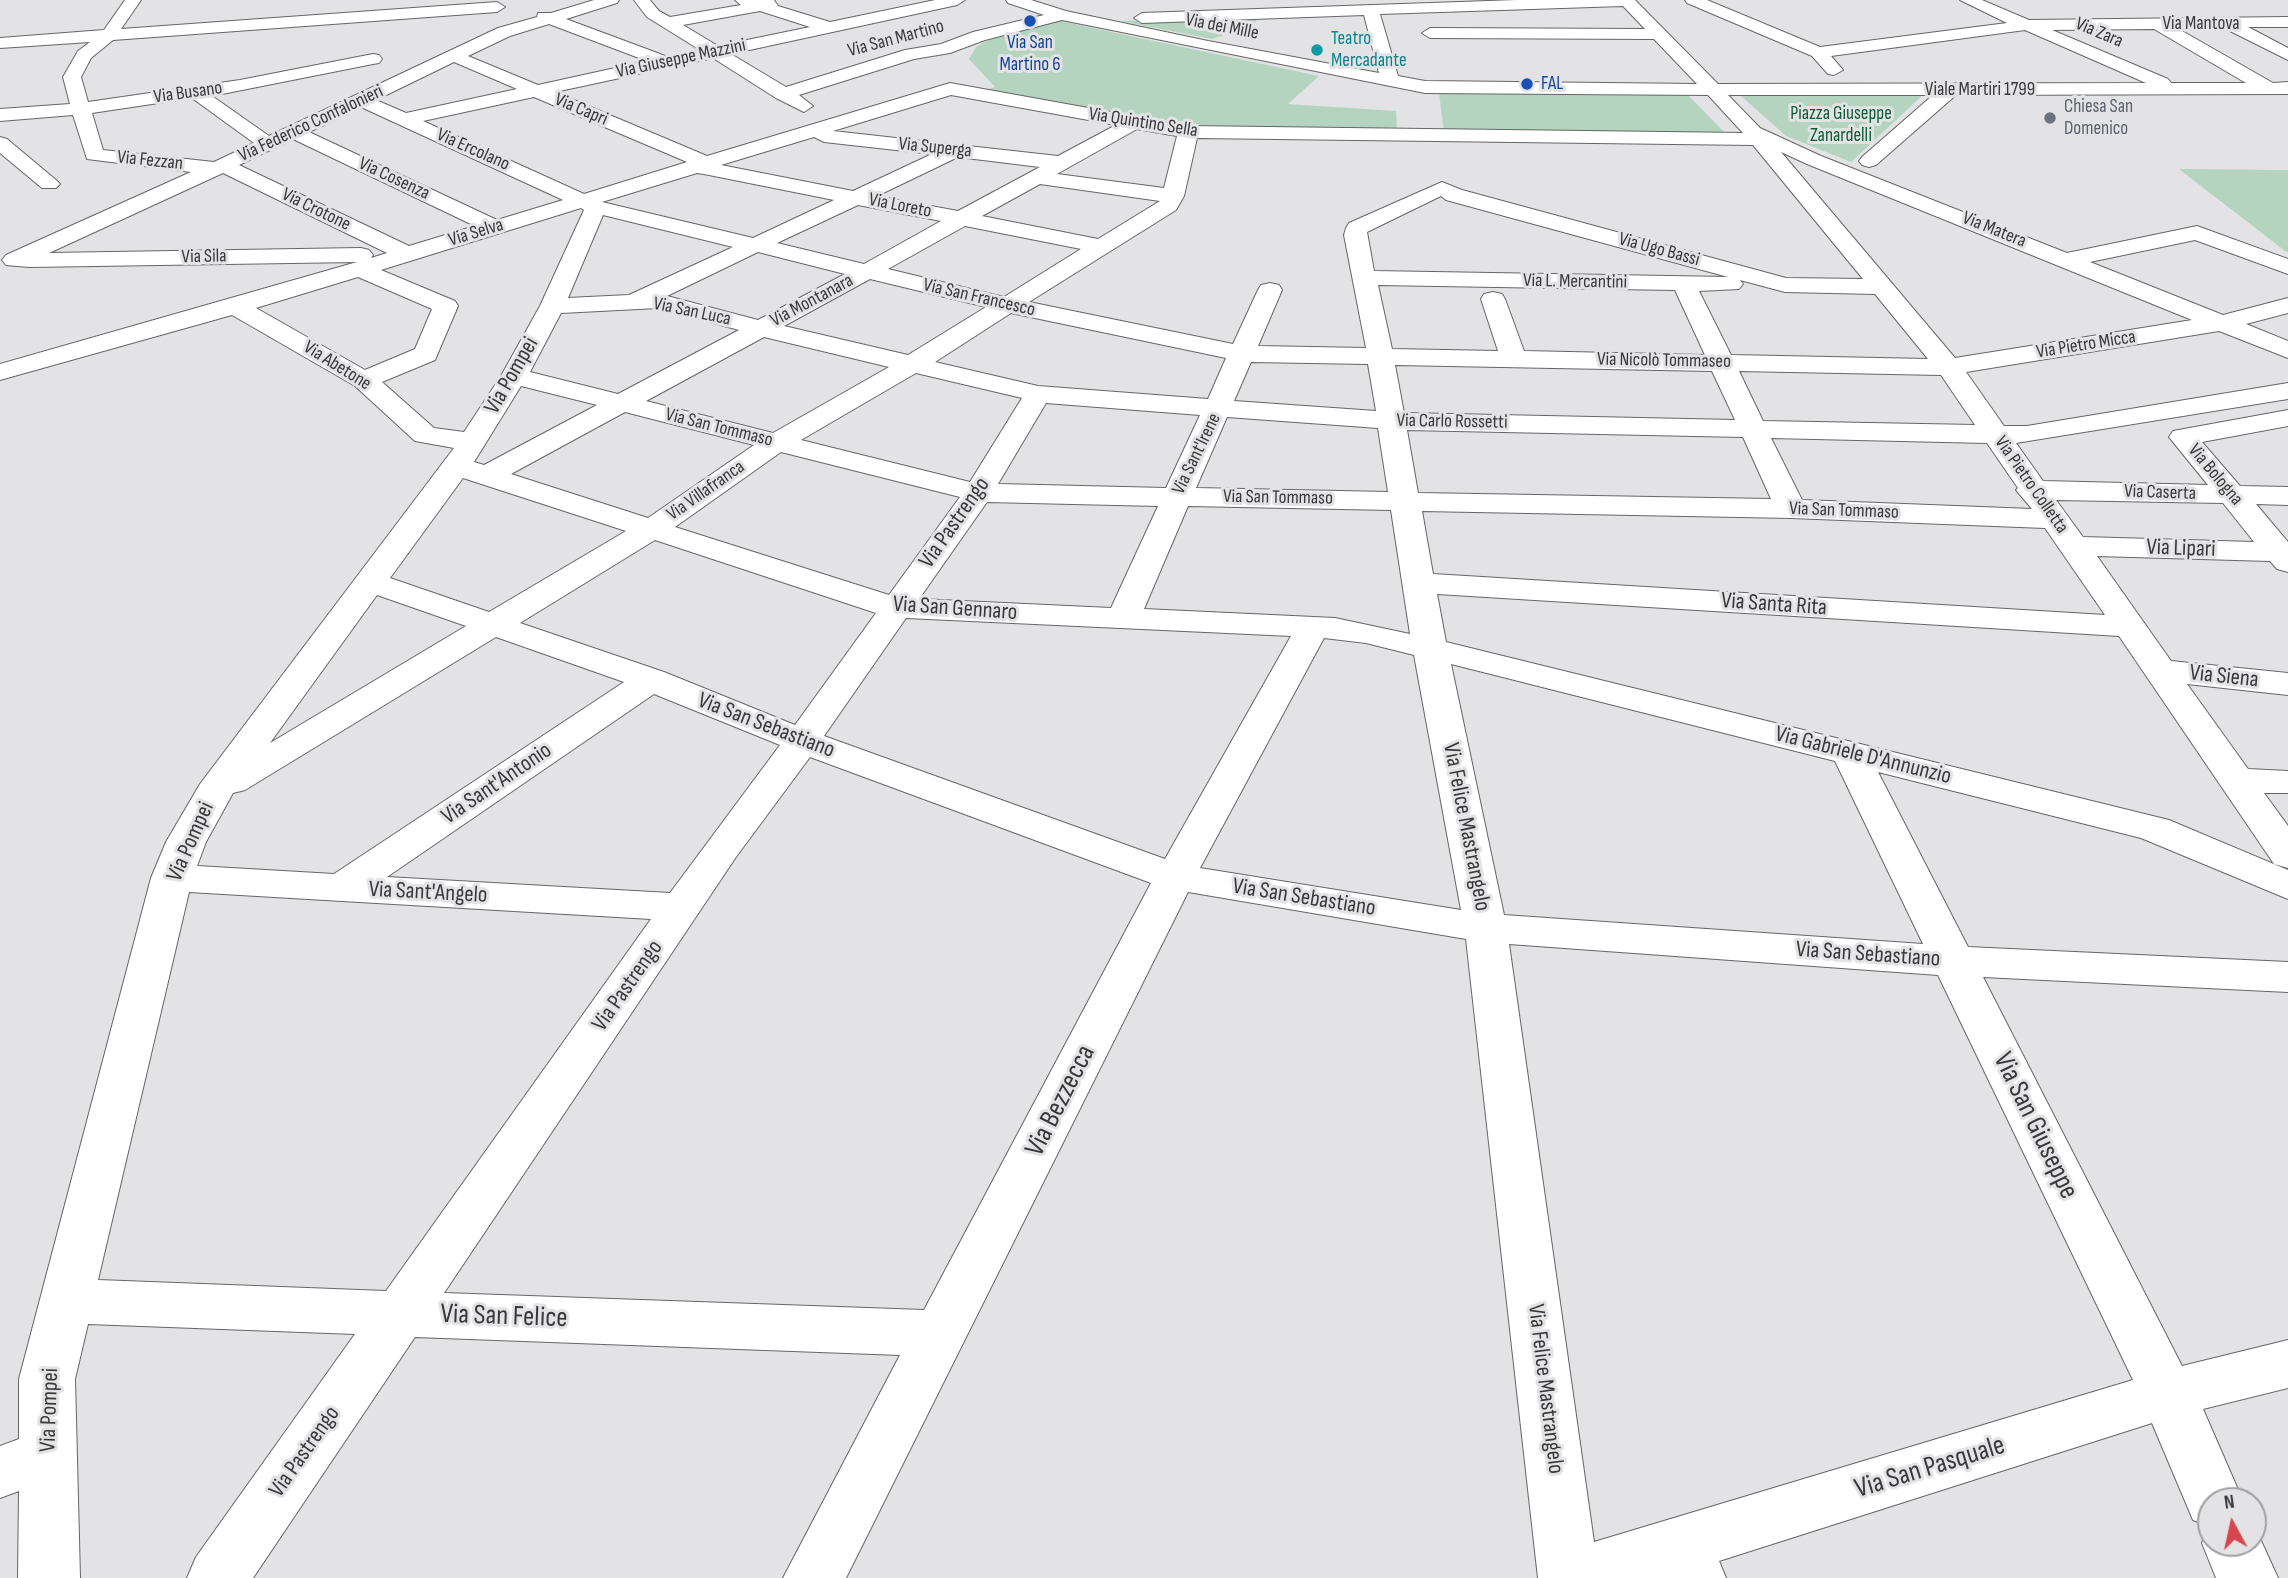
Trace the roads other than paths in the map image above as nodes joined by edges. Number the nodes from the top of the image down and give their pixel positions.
1 (133, 0) edge
2 (611, 0) edge
3 (642, 0) edge
4 (743, 0) edge
5 (878, 0) edge
6 (957, 0) edge
7 (1014, 0) edge
8 (1152, 0) edge
9 (1626, 0) edge
10 (1693, 0) edge
11 (1995, 0) edge
12 (1969, 1) edge
13 (1538, 4) junction
14 (2108, 4) dead end
15 (2178, 4) dead end
16 (760, 5) junction
17 (1277, 6) edge
18 (505, 7) edge
19 (789, 7) edge
20 (827, 7) dead end
21 (1375, 7) edge
22 (1452, 7) junction
23 (361, 8) edge
24 (911, 10) junction
25 (1062, 15) junction
26 (554, 17) junction
27 (1155, 17) junction
28 (1087, 20) junction
29 (2154, 22) junction
30 (2224, 22) junction
31 (2288, 22) edge
32 (667, 23) junction
33 (2028, 25) junction
34 (827, 27) junction
35 (1415, 33) dead end
36 (1464, 33) junction
37 (1557, 33) junction
38 (686, 34) junction
39 (990, 34) junction
40 (1656, 34) junction
41 (109, 35) junction
42 (863, 39) dead end
43 (0, 43) edge
44 (2072, 44) junction
45 (2112, 44) dead end
46 (2152, 44) dead end
47 (2192, 44) junction
48 (2267, 44) junction
49 (2288, 44) edge
50 (1208, 46) junction
51 (887, 47) dead end
52 (944, 49) junction
53 (714, 51) junction
54 (1572, 51) dead end
55 (1818, 52) junction
56 (911, 54) junction
57 (2288, 55) edge
58 (454, 56) junction
59 (373, 59) junction
60 (665, 62) junction
61 (1854, 65) dead end
62 (1586, 70) dead end
63 (1878, 73) dead end
64 (1390, 82) junction
65 (389, 87) junction
66 (1425, 87) junction
67 (2279, 88) edge
68 (950, 89) junction
69 (1497, 89) junction
70 (1600, 89) junction
71 (2176, 89) junction
72 (1713, 90) junction
73 (1851, 90) junction
74 (1925, 90) junction
75 (1950, 90) junction
76 (535, 91) junction
77 (195, 92) junction
78 (783, 94) junction
79 (362, 100) junction
80 (1046, 107) junction
81 (79, 109) junction
82 (0, 115) edge
83 (860, 118) junction
84 (405, 119) junction
85 (1133, 122) junction
86 (898, 123) dead end
87 (1011, 123) dead end
88 (835, 126) junction
89 (293, 132) junction
90 (1188, 132) junction
91 (808, 134) junction
92 (1756, 136) junction
93 (0, 144) edge
94 (268, 144) junction
95 (1432, 149) junction
96 (955, 151) junction
97 (1869, 161) dead end
98 (1062, 163) junction
99 (703, 165) junction
100 (220, 167) junction
101 (1036, 177) junction
102 (49, 184) dead end
103 (1442, 188) junction
104 (1173, 197) junction
105 (855, 198) junction
106 (589, 204) junction
107 (962, 219) junction
108 (494, 227) junction
109 (753, 246) junction
110 (1101, 246) junction
111 (408, 254) junction
112 (7, 260) edge
113 (2068, 260) junction
114 (2288, 267) edge
115 (359, 269) junction
116 (866, 272) junction
117 (1365, 278) junction
118 (1684, 284) junction
119 (1785, 285) junction
120 (1880, 287) junction
121 (1270, 290) dead end
122 (1493, 299) dead end
123 (632, 302) junction
124 (1007, 305) junction
125 (2288, 305) edge
126 (235, 306) junction
127 (552, 306) junction
128 (2223, 323) junction
129 (761, 328) junction
130 (2288, 350) edge
131 (1242, 354) junction
132 (1380, 355) junction
133 (1513, 358) junction
134 (1723, 362) junction
135 (911, 365) junction
136 (1948, 367) junction
137 (0, 372) edge
138 (514, 376) junction
139 (364, 380) junction
140 (2288, 391) edge
141 (1038, 394) junction
142 (621, 403) junction
143 (1219, 408) junction
144 (2288, 418) edge
145 (1391, 421) junction
146 (1755, 429) junction
147 (1997, 436) junction
148 (777, 442) junction
149 (473, 461) junction
150 (2031, 489) junction
151 (978, 493) junction
152 (1176, 495) junction
153 (2233, 495) junction
154 (2288, 496) edge
155 (1405, 500) junction
156 (1791, 509) junction
157 (653, 528) junction
158 (2064, 533) junction
159 (2285, 555) edge
160 (371, 582) junction
161 (1419, 583) junction
162 (895, 608) junction
163 (1123, 618) junction
164 (493, 625) junction
165 (2130, 627) junction
166 (1314, 628) junction
167 (1430, 649) junction
168 (2160, 670) junction
169 (651, 680) junction
170 (2288, 684) edge
171 (802, 741) junction
172 (1850, 753) junction
173 (2236, 780) junction
174 (2288, 782) edge
175 (214, 792) junction
176 (2288, 855) edge
177 (1175, 877) junction
178 (172, 878) junction
179 (2288, 886) edge
180 (342, 888) junction
181 (683, 907) junction
182 (1486, 928) junction
183 (1953, 961) junction
184 (2288, 977) edge
185 (66, 1301) junction
186 (401, 1313) junction
187 (942, 1334) junction
188 (2288, 1364) edge
189 (2168, 1394) junction
190 (24, 1463) edge
191 (2208, 1487) edge
192 (2238, 1557) edge
193 (1688, 1561) edge
194 (49, 1578) edge
195 (218, 1578) edge
196 (814, 1578) edge
197 (1571, 1578) edge
198 (2247, 1578) edge

1 - 41 street, Via Fezzan
2 - 26 street, Via Federico Confalonieri
3 - 32 street
4 - 16 street
5 - 24 street
6 - 24 street, Via Giuseppe Mazzini
7 - 25 street, Via dei Mille
8 - 27 street
9 - 13 street
9 - 40 street, Via Matera
10 - 55 street
11 - 12 street
12 - 33 street, Via Zara
13 - 22 street
13 - 37 street
14 - 29 street
15 - 30 street
16 - 19 street
16 - 32 street
17 - 21 street
17 - 27 street
17 - 50 street
18 - 23 street
18 - 26 street
19 - 20 street
19 - 34 street
19 - 38 street
21 - 22 street
21 - 64 street
22 - 36 street
23 - 41 street
23 - 59 street
24 - 34 street, Via Giuseppe Mazzini
24 - 39 street
25 - 28 street, Via dei Mille
25 - 39 street, Via San Martino
26 - 58 street, Via Federico Confalonieri
26 - 60 street
27 - 28 street
28 - 50 street, Via dei Mille
29 - 30 street
29 - 33 street
29 - 47 street
30 - 31 street
30 - 48 street
32 - 38 street
33 - 44 street, Via Zara
33 - 55 street
34 - 42 street
34 - 53 street, Via Giuseppe Mazzini
35 - 36 street
36 - 37 street
36 - 69 street
37 - 40 street
37 - 54 street
38 - 53 street
39 - 52 street, Via San Martino
40 - 72 street, Via Matera
41 - 43 street
41 - 81 street, Via Fezzan
44 - 45 street
44 - 71 street, Via Zara
46 - 47 street, Via Mantova
47 - 48 street, Via Mantova
47 - 67 street
48 - 49 street, Via Mantova
48 - 57 street
50 - 64 street, Via dei Mille
51 - 56 street
52 - 56 street, Via San Martino
52 - 68 street
53 - 60 street, Via Giuseppe Mazzini
53 - 78 street
55 - 61 street
55 - 73 street
56 - 78 street, Via San Martino
58 - 65 street, Via Federico Confalonieri
58 - 76 street, Via Capri
59 - 65 street
59 - 77 street, Via Busano
60 - 76 street, Via Giuseppe Mazzini
62 - 70 street
63 - 74 street
64 - 66 street, Via dei Mille
65 - 79 street, Via Federico Confalonieri
66 - 69 street
66 - 95 street
67 - 71 street, Viale Martiri 1799
68 - 80 street, Via Quintino Sella
68 - 83 street, Via Selva
69 - 70 street
70 - 72 street
71 - 75 street, Viale Martiri 1799
72 - 73 street, Viale Martiri 1799
72 - 92 street, Via Matera
73 - 74 street, Viale Martiri 1799
74 - 75 street, Viale Martiri 1799
75 - 97 street
76 - 84 street, Via Giuseppe Mazzini
76 - 99 street, Via Capri
77 - 81 street, Via Busano
77 - 94 street
78 - 88 street
79 - 84 street, Via Ercolano
79 - 89 street, Via Federico Confalonieri
80 - 85 street, Via Quintino Sella
80 - 87 street
81 - 82 street, Via Busano
81 - 100 street, Via Fezzan
83 - 86 street
83 - 88 street, Via Selva
84 - 106 street, Via Ercolano
85 - 90 street, Via Quintino Sella
85 - 98 street, Via Montanara
88 - 91 street, Via Selva
89 - 94 street, Via Federico Confalonieri
89 - 108 street, Via Cosenza
90 - 95 street, Via Quintino Sella
90 - 104 street
91 - 96 street, Via Superga
91 - 99 street, Via Selva
92 - 95 street
92 - 113 street, Via Matera
92 - 120 street, Via Pietro Colletta
93 - 102 street
94 - 100 street, Via Federico Confalonieri
95 - 103 street
96 - 98 street, Via Superga
96 - 105 street
98 - 101 street, Via Montanara
99 - 105 street, Via Loreto
99 - 106 street, Via Selva
100 - 111 street, Via Crotone
100 - 112 street, Via Federico Confalonieri
101 - 104 street
101 - 107 street, Via Montanara
103 - 117 street, Via Felice Mastrangelo
103 - 119 street, Via Ugo Bassi
104 - 110 street, Via Villafranca
105 - 107 street, Via Loreto
105 - 109 street
106 - 108 street, Via Selva
106 - 109 street, Via San Francesco
106 - 127 street, Via Pompei
107 - 110 street, Via Loreto
107 - 116 street, Via Montanara
108 - 111 street, Via Selva
109 - 116 street, Via San Francesco
109 - 123 street
110 - 124 street, Via Villafranca
111 - 112 street, Via Sila
111 - 115 street, Via Selva
113 - 114 street
113 - 128 street, Via Matera
115 - 126 street, Via Selva
115 - 139 street
116 - 124 street, Via San Francesco
116 - 129 street, Via Montanara
117 - 118 street, Via L. Mercantini
117 - 132 street, Via Felice Mastrangelo
118 - 119 street, Via L. Mercantini
118 - 134 street
119 - 120 street, Via Ugo Bassi
120 - 136 street, Via Pietro Colletta
121 - 131 street, Via Sant'Irene
122 - 133 street
123 - 127 street, Via San Luca
123 - 129 street, Via San Luca
124 - 131 street, Via San Francesco
124 - 135 street, Via Villafranca
125 - 128 street, Via Pietro Micca
126 - 137 street, Via Selva
126 - 139 street, Via Abetone
127 - 138 street, Via Pompei
128 - 130 street, Via Matera
128 - 136 street, Via Pietro Micca
129 - 135 street, Via San Luca
129 - 142 street, Via Montanara
131 - 132 street, Via San Francesco
131 - 143 street, Via Sant'Irene
132 - 133 street, Via Nicolò Tommaseo
132 - 145 street, Via Felice Mastrangelo
133 - 134 street, Via Nicolò Tommaseo
134 - 136 street, Via Nicolò Tommaseo
134 - 146 street
135 - 141 street, Via Carlo Rossetti
135 - 148 street, Via Villafranca
136 - 147 street, Via Pietro Colletta
138 - 142 street, Via San Tommaso
138 - 149 street, Via Pompei
139 - 149 street, Via Abetone
140 - 147 street, Via Carlo Rossetti
141 - 143 street, Via Carlo Rossetti
141 - 151 street, Via Pastrengo
142 - 148 street, Via San Tommaso
142 - 149 street, Via Montanara
143 - 145 street, Via Carlo Rossetti
143 - 152 street, Via Sant'Irene
144 - 153 street, Via Bologna
145 - 146 street, Via Carlo Rossetti
145 - 155 street, Via Felice Mastrangelo
146 - 147 street, Via Carlo Rossetti
146 - 156 street
147 - 150 street, Via Pietro Colletta
148 - 151 street, Via San Tommaso
148 - 157 street, Via Villafranca
149 - 157 street, Via San Gennaro
149 - 160 street, Via Pompei
150 - 153 street, Via Caserta
150 - 158 street, Via Pietro Colletta
151 - 152 street, Via San Tommaso
151 - 162 street, Via Pastrengo
152 - 155 street, Via San Tommaso
152 - 163 street, Via Sant'Irene
153 - 154 street, Via Caserta
153 - 159 street, Via Bologna
155 - 156 street, Via San Tommaso
155 - 161 street, Via Felice Mastrangelo
156 - 158 street, Via San Tommaso
157 - 162 street, Via San Gennaro
157 - 164 street, Via Villafranca
158 - 159 street, Via Lipari
158 - 165 street, Via Pietro Colletta
160 - 164 street, Via San Sebastiano
160 - 175 street, Via Pompei
161 - 165 street, Via Santa Rita
161 - 167 street, Via Felice Mastrangelo
162 - 163 street, Via San Gennaro
162 - 171 street, Via Pastrengo
163 - 166 street, Via San Gennaro
164 - 169 street, Via San Sebastiano
164 - 175 street, Via Villafranca
165 - 168 street, Via Pietro Colletta
166 - 167 street, Via San Gennaro
166 - 177 street, Via Bezzecca
167 - 172 street, Via Gabriele D'Annunzio
167 - 182 street, Via Felice Mastrangelo
168 - 170 street, Via Siena
168 - 173 street, Via Pietro Colletta
169 - 171 street, Via San Sebastiano
169 - 180 street, Via Sant'Antonio
171 - 177 street, Via San Sebastiano
171 - 181 street, Via Pastrengo
172 - 179 street, Via Gabriele D'Annunzio
172 - 183 street, Via San Giuseppe
173 - 174 street
173 - 176 street, Via Pietro Colletta
175 - 178 street, Via Pompei
177 - 182 street, Via San Sebastiano
177 - 187 street, Via Bezzecca
178 - 180 street, Via Sant'Angelo
178 - 185 street, Via Pompei
180 - 181 street, Via Sant'Angelo
181 - 186 street, Via Pastrengo
182 - 183 street, Via San Sebastiano
182 - 197 street, Via Felice Mastrangelo
183 - 184 street, Via San Sebastiano
183 - 189 street, Via San Giuseppe
185 - 186 street, Via San Felice
185 - 190 street, Via Pompei
186 - 187 street, Via San Felice
186 - 195 street, Via Pastrengo
187 - 196 street, Via Bezzecca
188 - 189 street, Via San Pasquale
189 - 191 street, Via San Giuseppe
189 - 193 street, Via San Pasquale
190 - 194 street, Via Pompei
192 - 198 street
193 - 197 street, Via San Pasquale

